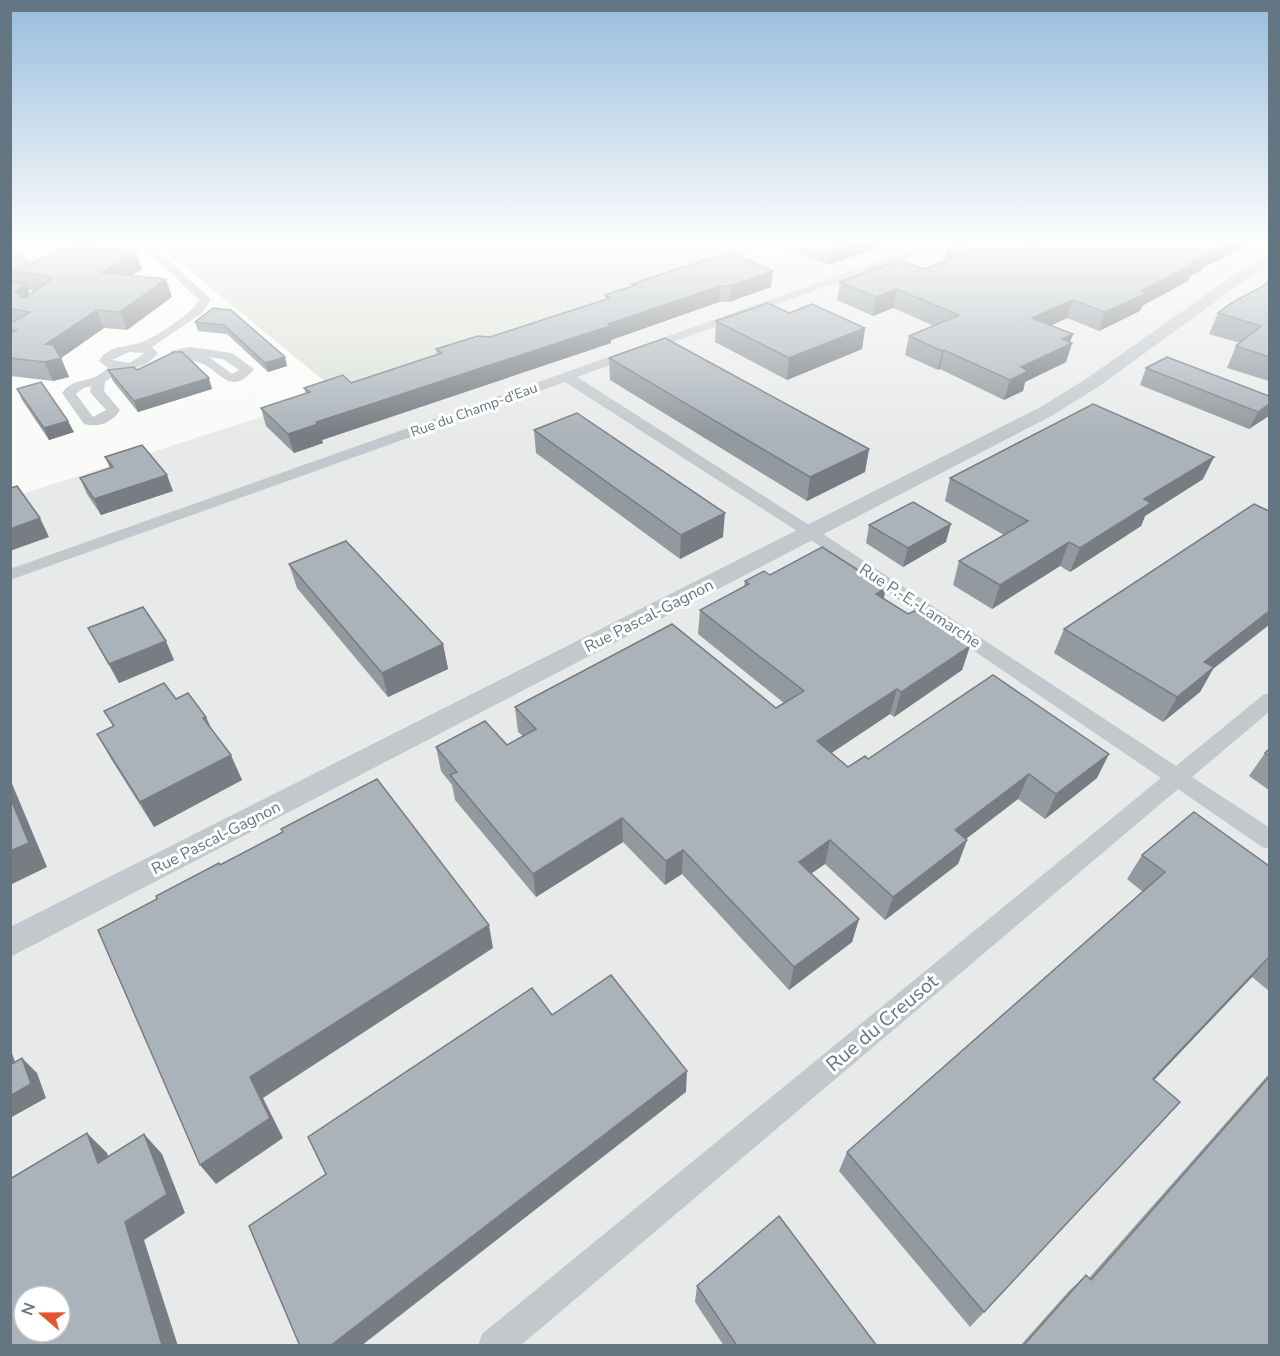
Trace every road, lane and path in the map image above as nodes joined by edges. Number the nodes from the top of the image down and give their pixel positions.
1 (200, 307) edge
2 (761, 307) edge
3 (1198, 307) edge
4 (146, 352) junction
5 (176, 354) edge
6 (567, 377) junction
7 (99, 380) dead end
8 (811, 533) junction
9 (10, 575) edge
10 (1269, 700) edge
11 (1178, 777) junction
12 (1269, 840) edge
13 (10, 943) edge
14 (494, 1346) edge

1 - 4 street
2 - 6 street, Rue du Champ-d'Eau
3 - 8 street, Rue Pascal-Gagnon
4 - 5 street
4 - 7 street
6 - 8 street, Rue P.-E.-Lamarche
6 - 9 street, Rue du Champ-d'Eau
8 - 11 street, Rue P.-E.-Lamarche
8 - 13 street, Rue Pascal-Gagnon
10 - 11 street, Rue du Creusot
11 - 12 street, Rue P.-E.-Lamarche
11 - 14 street, Rue du Creusot

